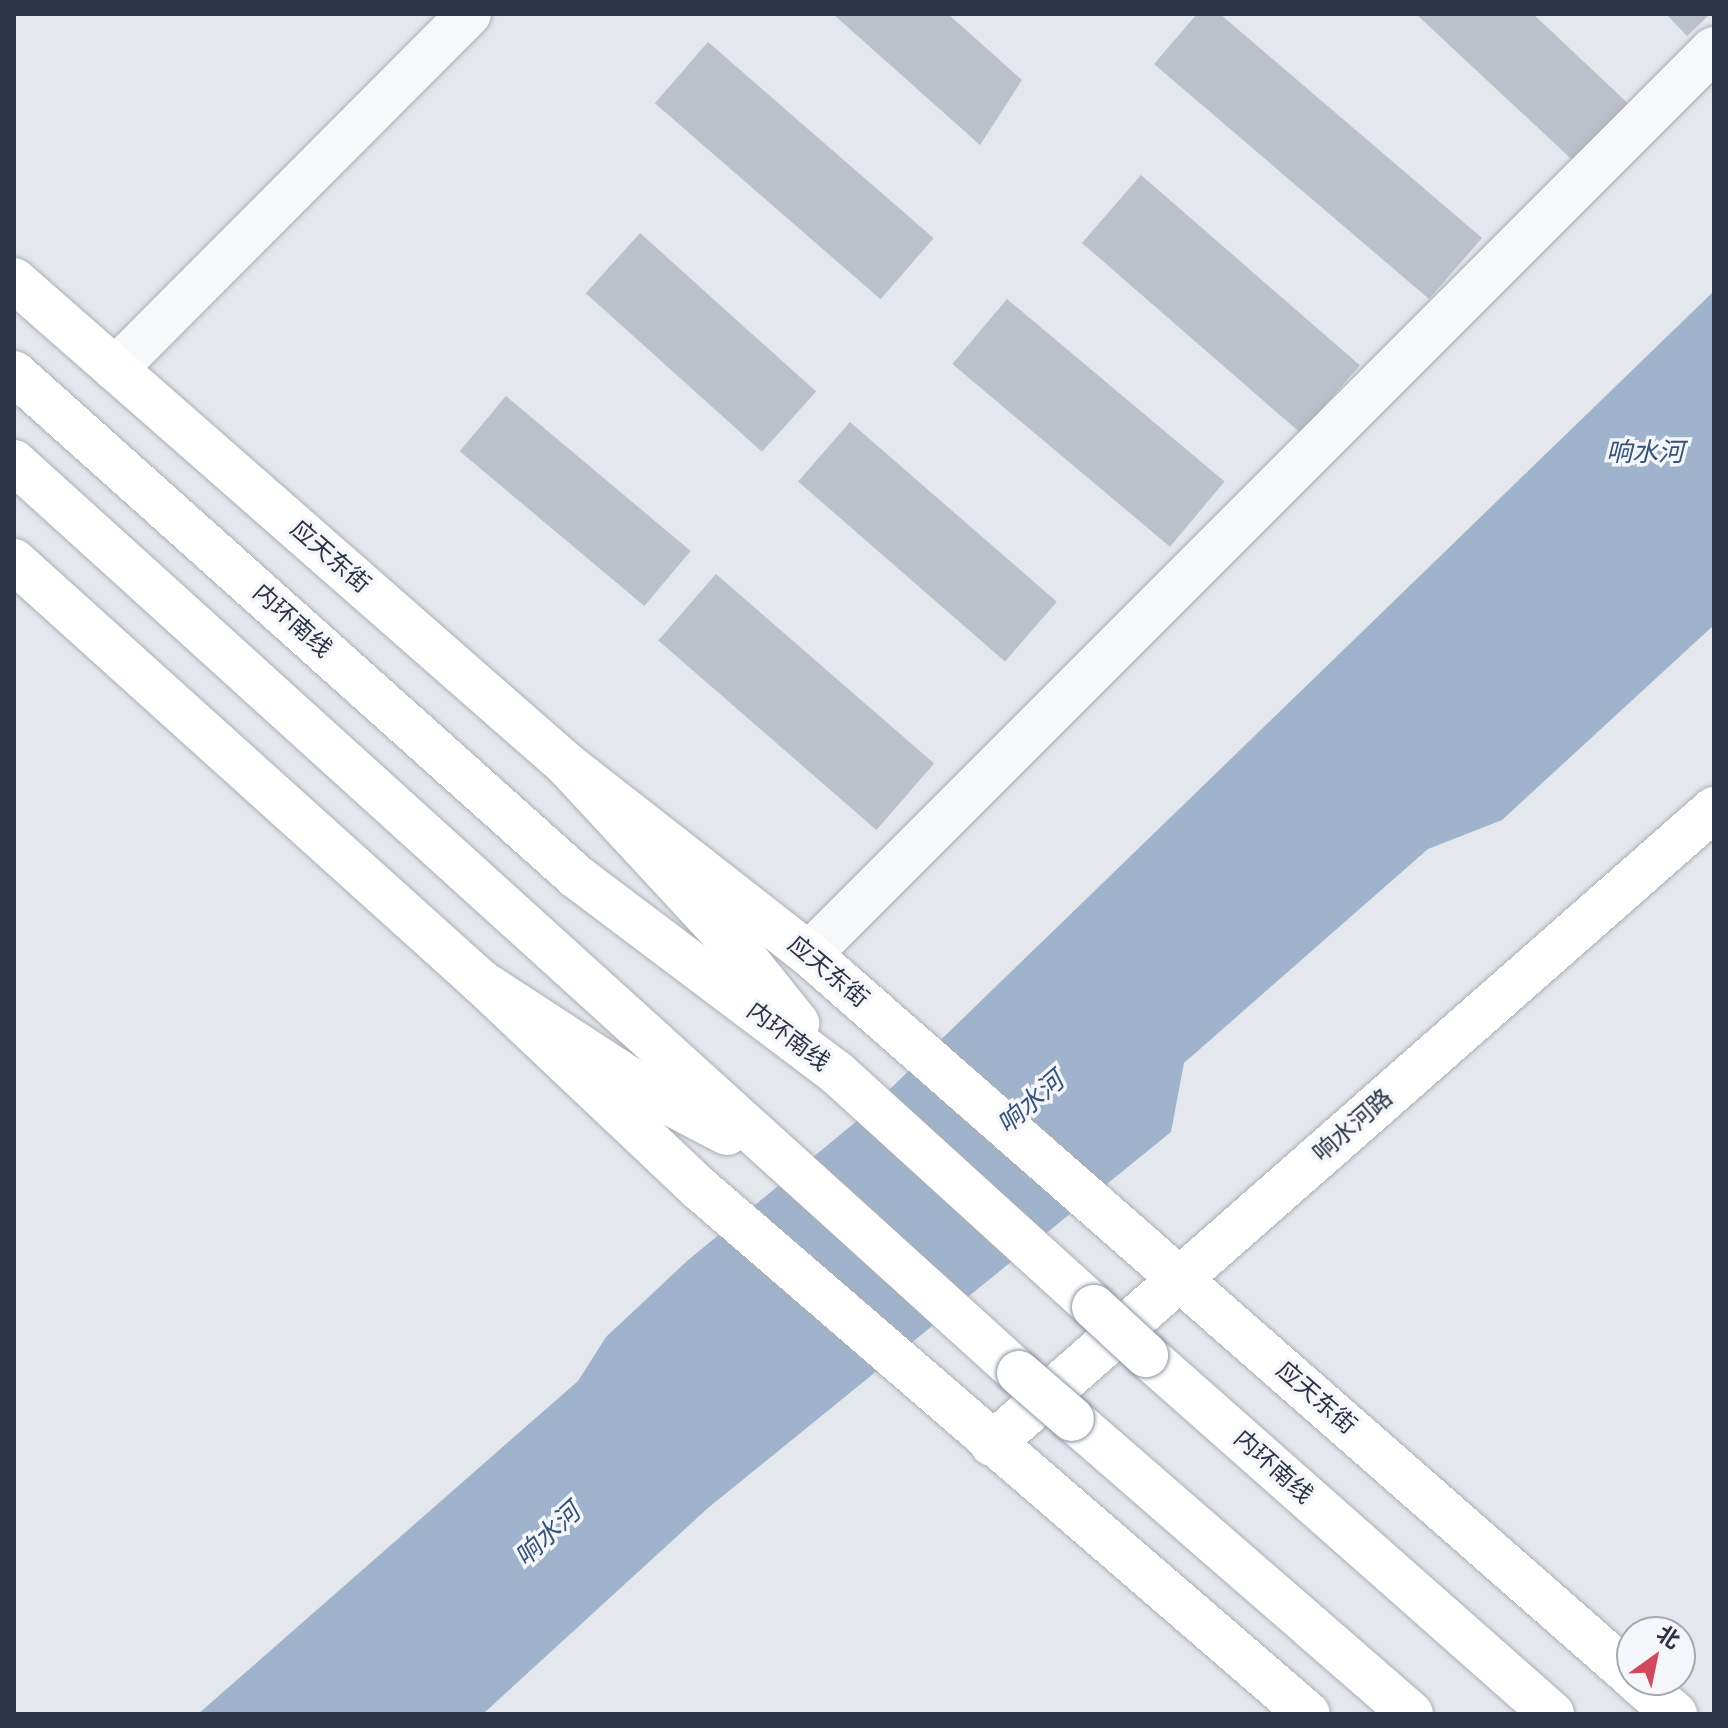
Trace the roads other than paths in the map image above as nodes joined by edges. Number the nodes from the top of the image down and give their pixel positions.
1 (469, 14) edge
2 (1714, 49) edge
3 (14, 280) edge
4 (115, 369) junction
5 (14, 373) edge
6 (14, 462) edge
7 (14, 561) edge
8 (567, 765) junction
9 (1714, 809) edge
10 (809, 954) junction
11 (481, 982) junction
12 (836, 1072) junction
13 (785, 1163) junction
14 (1179, 1279) junction
15 (992, 1444) junction
16 (1616, 1662) edge
17 (1498, 1669) junction
18 (1654, 1696) edge
19 (1308, 1714) edge
20 (1411, 1714) edge
21 (1552, 1714) edge
22 (1575, 1714) edge
23 (1675, 1714) edge

1 - 4 street
2 - 10 street
3 - 4 main road, 应天东街
4 - 8 main road, 应天东街
5 - 12 main road, 内环南线
6 - 13 main road
7 - 11 main road
8 - 10 main road, 应天东街
8 - 12 main road
9 - 14 main road, 响水河路
10 - 14 main road, 应天东街
11 - 13 main road
11 - 15 main road
12 - 17 main road, 内环南线, bridge
13 - 20 main road, bridge
14 - 15 main road, 响水河路
14 - 16 main road, 应天东街
15 - 19 main road
17 - 21 main road, 内环南线
17 - 22 main road
18 - 23 main road, 应天东街

